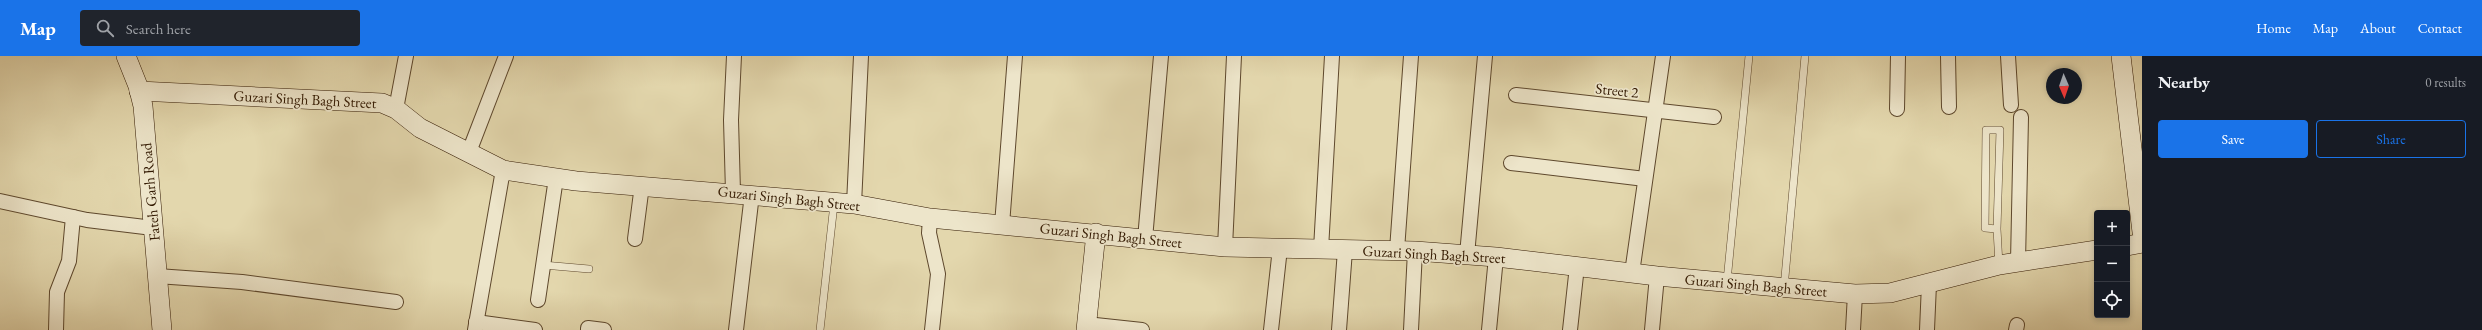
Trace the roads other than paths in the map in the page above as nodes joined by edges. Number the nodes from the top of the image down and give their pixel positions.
1 (126, 56) edge
2 (406, 56) edge
3 (506, 56) edge
4 (734, 56) edge
5 (862, 56) edge
6 (1015, 56) edge
7 (1161, 56) edge
8 (1234, 56) edge
9 (1332, 56) edge
10 (1412, 56) edge
11 (1486, 56) edge
12 (1663, 56) edge
13 (1749, 56) edge
14 (1805, 56) edge
15 (1898, 56) edge
16 (1948, 56) edge
17 (2008, 56) edge
18 (2121, 56) edge
19 (140, 91) junction
20 (1516, 95) dead end
21 (2011, 105) dead end
22 (1949, 107) dead end
23 (396, 109) junction
24 (1897, 109) dead end
25 (1655, 111) junction
26 (1714, 117) dead end
27 (2021, 117) dead end
28 (469, 152) junction
29 (1511, 163) dead end
30 (503, 170) junction
31 (556, 178) junction
32 (1645, 179) junction
33 (642, 185) junction
34 (733, 192) junction
35 (752, 194) junction
36 (0, 200) edge
37 (834, 202) junction
38 (854, 204) junction
39 (73, 217) junction
40 (930, 218) junction
41 (1002, 224) junction
42 (153, 228) junction
43 (1997, 229) junction
44 (2142, 232) edge
45 (1096, 233) junction
46 (635, 239) dead end
47 (1145, 239) junction
48 (2142, 243) edge
49 (2130, 245) edge
50 (1225, 247) junction
51 (1280, 248) junction
52 (1321, 249) junction
53 (1345, 250) junction
54 (1396, 250) junction
55 (2094, 250) edge
56 (1415, 251) junction
57 (1467, 255) junction
58 (1496, 257) junction
59 (2018, 262) junction
60 (543, 265) junction
61 (2000, 265) junction
62 (1577, 266) junction
63 (589, 269) dead end
64 (1632, 273) junction
65 (157, 276) junction
66 (1658, 276) junction
67 (1726, 283) junction
68 (1929, 284) junction
69 (1784, 288) junction
70 (1855, 294) junction
71 (538, 300) dead end
72 (396, 302) dead end
73 (475, 326) edge
74 (1086, 327) edge
75 (56, 330) edge
76 (162, 330) edge
77 (535, 330) edge
78 (588, 330) edge
79 (604, 330) edge
80 (736, 330) edge
81 (820, 330) edge
82 (932, 330) edge
83 (1142, 330) edge
84 (1271, 330) edge
85 (1339, 330) edge
86 (1411, 330) edge
87 (1489, 330) edge
88 (1570, 330) edge
89 (1652, 330) edge
90 (1854, 330) edge
91 (1927, 330) edge

1 - 19 street, Fateh Garh Road
2 - 23 street
3 - 28 street
4 - 34 street
5 - 38 street
6 - 41 street
7 - 47 street
8 - 50 street
9 - 52 street
10 - 54 street
11 - 57 street
12 - 25 street
13 - 67 lane
14 - 69 lane
15 - 24 street
16 - 22 street
17 - 21 street
18 - 44 street
19 - 23 street, Guzari Singh Bagh Street
19 - 42 street, Fateh Garh Road
20 - 25 street, Street 2
23 - 28 street, Guzari Singh Bagh Street
25 - 26 street, Street 2
25 - 32 street
27 - 59 street
28 - 30 street, Guzari Singh Bagh Street
29 - 32 street
30 - 31 street, Guzari Singh Bagh Street
30 - 73 street
31 - 33 street, Guzari Singh Bagh Street
31 - 60 street
32 - 64 street
33 - 34 street, Guzari Singh Bagh Street
33 - 46 street
34 - 35 street, Guzari Singh Bagh Street
35 - 37 street, Guzari Singh Bagh Street
35 - 80 street
36 - 39 street
37 - 38 street, Guzari Singh Bagh Street
37 - 81 lane
38 - 40 street, Guzari Singh Bagh Street
39 - 42 street
39 - 75 street
40 - 41 street, Guzari Singh Bagh Street
40 - 82 street
41 - 45 street, Guzari Singh Bagh Street
42 - 65 street, Fateh Garh Road
43 - 43 lane
43 - 61 lane
45 - 47 street, Guzari Singh Bagh Street
45 - 74 street
47 - 50 street, Guzari Singh Bagh Street
48 - 49 street
50 - 51 street, Guzari Singh Bagh Street
51 - 52 street, Guzari Singh Bagh Street
51 - 84 street
52 - 53 street, Guzari Singh Bagh Street
53 - 54 street, Guzari Singh Bagh Street
53 - 85 street
54 - 56 street, Guzari Singh Bagh Street
55 - 59 street, Guzari Singh Bagh Street
56 - 57 street, Guzari Singh Bagh Street
56 - 86 street
57 - 58 street, Guzari Singh Bagh Street
58 - 62 street, Guzari Singh Bagh Street
58 - 87 street
59 - 61 street, Guzari Singh Bagh Street
60 - 63 lane
60 - 71 street
61 - 68 street, Guzari Singh Bagh Street
62 - 64 street, Guzari Singh Bagh Street
62 - 88 street
64 - 66 street, Guzari Singh Bagh Street
65 - 72 street
65 - 76 street, Fateh Garh Road
66 - 67 street, Guzari Singh Bagh Street
66 - 89 street
67 - 69 street, Guzari Singh Bagh Street
68 - 70 street, Guzari Singh Bagh Street
68 - 91 street
69 - 70 street, Guzari Singh Bagh Street
70 - 90 street
73 - 77 street
74 - 83 street
78 - 79 street

